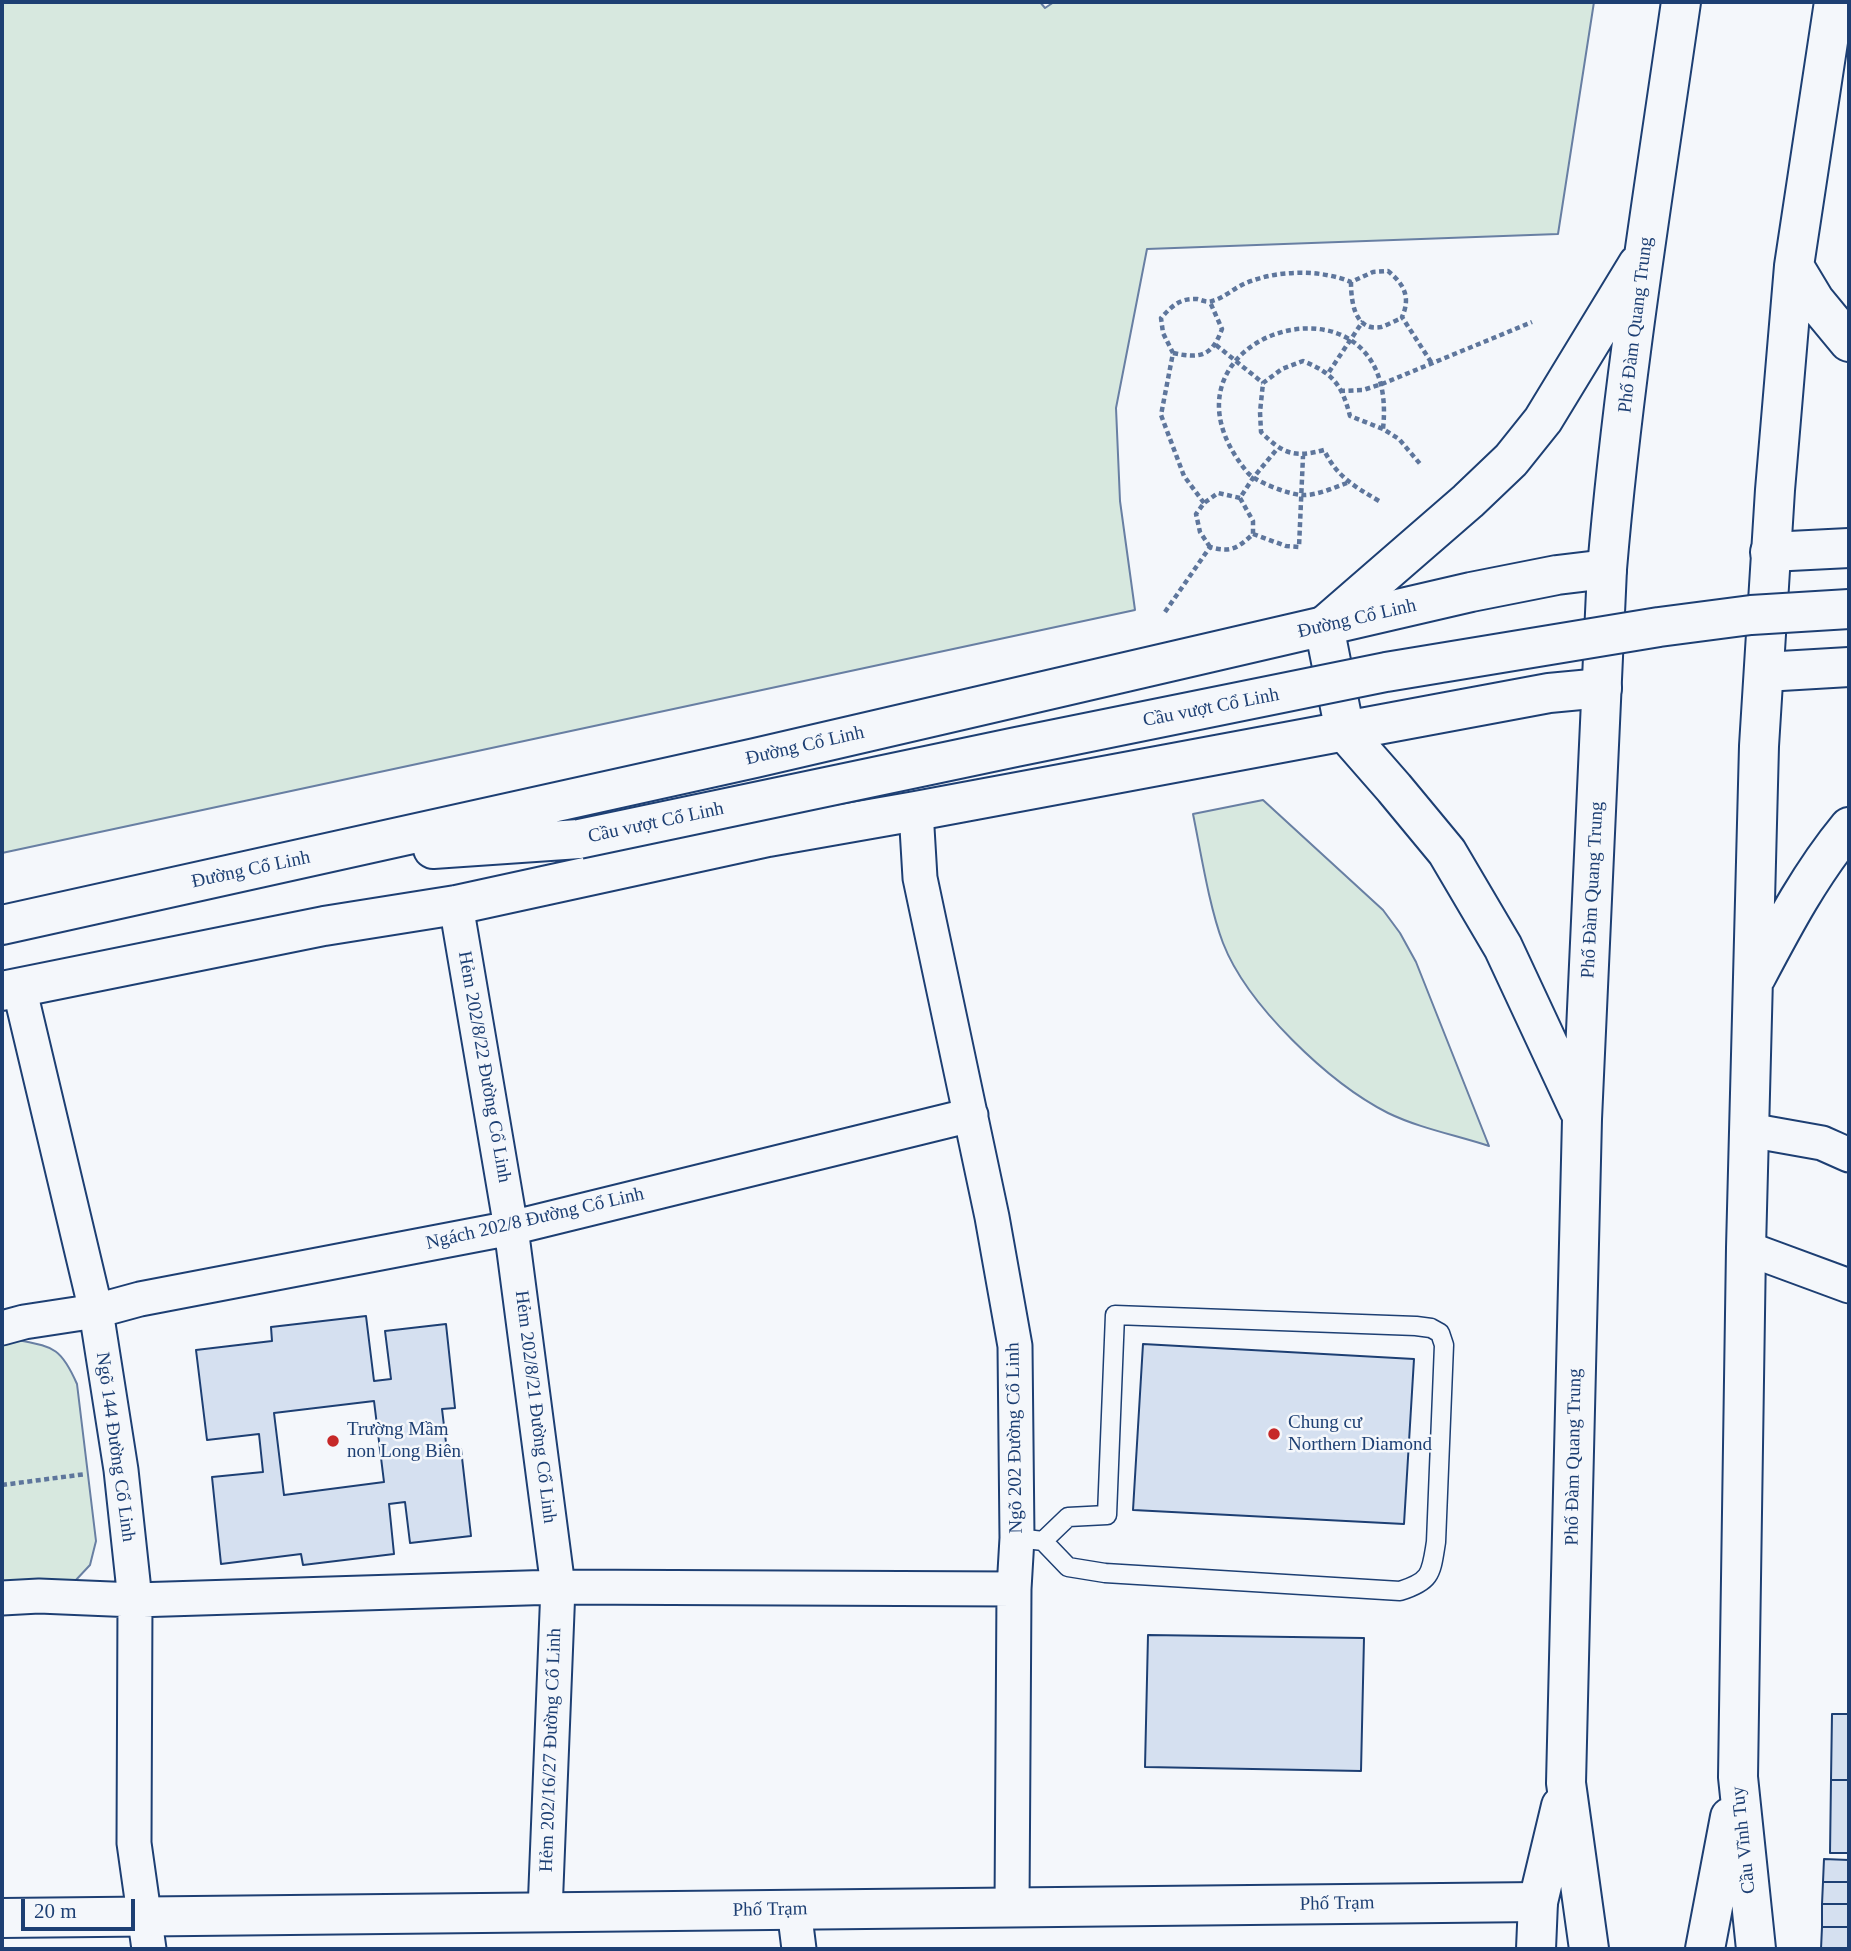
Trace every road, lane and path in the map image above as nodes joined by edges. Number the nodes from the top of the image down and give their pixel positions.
1 (1681, 2) edge
2 (1834, 2) edge
3 (1645, 253) junction
4 (1794, 266) junction
5 (1351, 282) junction
6 (1210, 302) junction
7 (1402, 317) junction
8 (1363, 321) junction
9 (1532, 322) dead end
10 (1350, 341) junction
11 (1849, 342) edge
12 (1216, 345) junction
13 (1174, 353) junction
14 (1236, 362) junction
15 (1431, 362) junction
16 (1329, 372) junction
17 (1263, 383) junction
18 (1382, 384) junction
19 (1340, 391) junction
20 (1383, 429) junction
21 (1277, 449) junction
22 (1303, 456) junction
23 (1421, 465) dead end
24 (1253, 478) junction
25 (1347, 483) junction
26 (1301, 495) junction
27 (1240, 498) junction
28 (1379, 501) dead end
29 (1204, 503) junction
30 (1253, 534) junction
31 (1210, 547) junction
32 (1849, 548) edge
33 (1770, 552) junction
34 (1607, 569) junction
35 (1849, 608) edge
36 (1165, 612) dead end
37 (1324, 626) junction
38 (1849, 667) edge
39 (1764, 672) junction
40 (1602, 688) junction
41 (1345, 732) junction
42 (916, 811) junction
43 (1849, 827) edge
44 (579, 839) junction
45 (309, 858) junction
46 (456, 905) junction
47 (2, 925) edge
48 (324, 926) junction
49 (1752, 985) junction
50 (10, 989) edge
51 (971, 1115) junction
52 (1583, 1119) junction
53 (1749, 1130) junction
54 (1849, 1154) edge
55 (511, 1228) junction
56 (1746, 1248) junction
57 (1849, 1286) edge
58 (96, 1311) junction
59 (2, 1328) edge
60 (121, 1469) junction
61 (2, 1485) edge
62 (1030, 1539) junction
63 (558, 1587) junction
64 (1014, 1589) junction
65 (2, 1598) edge
66 (135, 1600) junction
67 (1738, 1777) junction
68 (1566, 1783) junction
69 (1538, 1902) junction
70 (1012, 1907) junction
71 (794, 1909) junction
72 (545, 1912) junction
73 (2, 1918) edge
74 (146, 1933) edge
75 (799, 1949) edge
76 (1536, 1949) edge
77 (1589, 1949) edge
78 (1705, 1949) edge
79 (1756, 1949) edge

1 - 3 main road, Phố Đàm Quang Trung
2 - 4 main road
3 - 34 main road, Phố Đàm Quang Trung
3 - 37 main road
4 - 11 main road
4 - 33 main road
5 - 6 path
5 - 7 path
5 - 8 path
6 - 12 path
6 - 13 path
7 - 8 path
7 - 15 path
8 - 10 path
9 - 15 path
10 - 14 path
10 - 16 path
10 - 18 path
12 - 13 path
12 - 14 path
13 - 29 path
14 - 17 path
14 - 24 path
15 - 18 path
16 - 17 path
16 - 19 path
17 - 21 path
18 - 19 path
18 - 20 path
19 - 20 path
20 - 23 path
21 - 22 path
21 - 24 path
22 - 25 path
22 - 26 path
24 - 26 path
24 - 27 path
25 - 26 path
25 - 28 path
26 - 30 path
27 - 29 path
27 - 30 path
29 - 31 path
30 - 31 path
31 - 36 path
32 - 33 main road
33 - 39 main road
34 - 37 main road, Đường Cổ Linh
34 - 40 main road, Phố Đàm Quang Trung
35 - 44 main road, Cầu vượt Cổ Linh, bridge
37 - 41 main road
37 - 45 main road, Đường Cổ Linh
38 - 39 main road
39 - 49 main road
40 - 41 main road
40 - 52 main road, Phố Đàm Quang Trung
41 - 42 main road
41 - 52 main road
42 - 46 main road
42 - 51 street, Ngõ 202 Đường Cổ Linh
43 - 49 main road
44 - 45 main road, Cầu vượt Cổ Linh
44 - 48 main road, Cầu vượt Cổ Linh
45 - 47 main road, Đường Cổ Linh
46 - 48 main road
46 - 55 street, Hẻm 202/8/22 Đường Cổ Linh
48 - 50 main road
49 - 53 main road
50 - 58 street, Ngõ 144 Đường Cổ Linh
51 - 55 street, Ngách 202/8 Đường Cổ Linh
51 - 62 street, Ngõ 202 Đường Cổ Linh
52 - 68 main road, Phố Đàm Quang Trung
53 - 54 street
53 - 56 main road
55 - 58 street, Ngách 202/8 Đường Cổ Linh
55 - 63 street, Hẻm 202/8/21 Đường Cổ Linh
56 - 57 street
56 - 67 main road
58 - 59 street, Ngách 202/8 Đường Cổ Linh
58 - 60 street, Ngõ 144 Đường Cổ Linh
60 - 61 path
60 - 66 street, Ngõ 144 Đường Cổ Linh
62 - 62 lane
62 - 64 street, Ngõ 202 Đường Cổ Linh
63 - 64 street
63 - 66 street
63 - 72 street, Hẻm 202/16/27 Đường Cổ Linh
64 - 70 street, Ngõ 202 Đường Cổ Linh
65 - 66 street
66 - 74 street, Ngõ 144 Đường Cổ Linh
67 - 78 main road, Cầu Vĩnh Tuy
67 - 79 main road, Cầu Vĩnh Tuy
68 - 69 main road
68 - 77 main road
69 - 70 main road, Phố Trạm
69 - 76 main road
70 - 71 main road, Phố Trạm
71 - 72 main road, Phố Trạm
71 - 75 street
72 - 74 main road, Phố Trạm
73 - 74 main road, Phố Trạm

